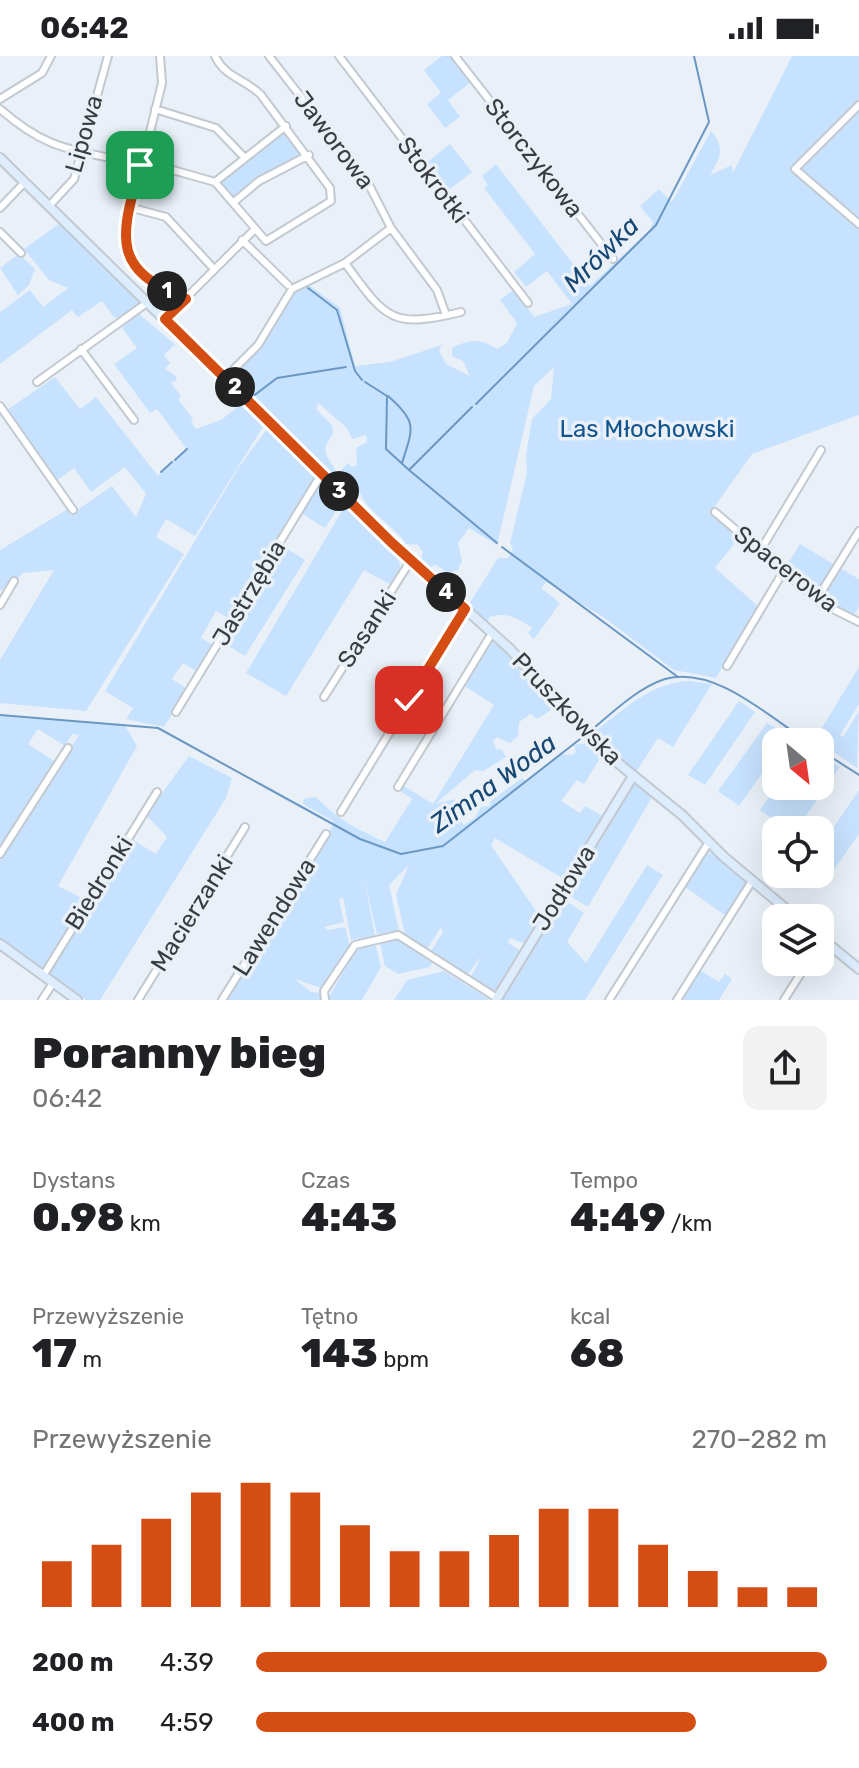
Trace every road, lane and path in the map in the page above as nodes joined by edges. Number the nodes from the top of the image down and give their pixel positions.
1 (51, 56) edge
2 (108, 56) edge
3 (215, 56) edge
4 (269, 56) edge
5 (339, 56) edge
6 (455, 56) edge
7 (162, 57) edge
8 (0, 99) edge
9 (859, 105) edge
10 (0, 109) edge
11 (155, 109) junction
12 (286, 126) junction
13 (81, 152) junction
14 (309, 155) junction
15 (0, 158) edge
16 (245, 158) junction
17 (140, 163) junction
18 (25, 182) junction
19 (215, 182) junction
20 (234, 202) junction
21 (50, 205) junction
22 (129, 207) junction
23 (0, 208) edge
24 (859, 224) edge
25 (391, 228) junction
26 (255, 229) junction
27 (0, 232) edge
28 (242, 240) junction
29 (21, 253) dead end
30 (613, 259) dead end
31 (345, 263) junction
32 (214, 269) junction
33 (288, 285) dead end
34 (186, 299) junction
35 (148, 302) junction
36 (528, 303) dead end
37 (461, 312) dead end
38 (446, 315) junction
39 (165, 319) junction
40 (81, 349) junction
41 (225, 378) junction
42 (37, 382) dead end
43 (0, 406) edge
44 (134, 420) dead end
45 (821, 450) dead end
46 (322, 473) junction
47 (73, 510) dead end
48 (715, 512) dead end
49 (859, 531) edge
50 (760, 551) junction
51 (411, 560) junction
52 (783, 572) junction
53 (14, 581) dead end
54 (817, 599) junction
55 (0, 605) edge
56 (465, 609) junction
57 (859, 611) edge
58 (856, 621) edge
59 (492, 633) junction
60 (727, 666) dead end
61 (324, 697) dead end
62 (176, 712) dead end
63 (68, 748) dead end
64 (633, 776) junction
65 (398, 787) dead end
66 (157, 792) dead end
67 (341, 812) dead end
68 (245, 827) dead end
69 (326, 834) dead end
70 (709, 842) junction
71 (0, 854) edge
72 (752, 881) junction
73 (780, 904) edge
74 (0, 944) edge
75 (834, 950) edge
76 (859, 969) edge
77 (43, 976) junction
78 (799, 976) edge
79 (53, 983) junction
80 (497, 999) edge
81 (42, 1000) edge
82 (77, 1000) edge
83 (138, 1000) edge
84 (222, 1000) edge
85 (325, 1000) edge
86 (609, 1000) edge
87 (677, 1000) edge
88 (784, 1000) edge

1 - 8 street
2 - 13 street, Lipowa
3 - 12 street
4 - 25 street, Jaworowa
5 - 36 street, Stokrotki
6 - 30 street, Storczykowa
7 - 11 street
9 - 24 street
10 - 13 street
11 - 16 street
11 - 17 street
12 - 14 street
12 - 16 street
13 - 17 street
13 - 21 street, Lipowa
14 - 20 street
14 - 26 street
15 - 18 street, Pruszkowska
16 - 19 street
17 - 19 street
17 - 22 street
18 - 21 street, Pruszkowska
18 - 23 street
19 - 20 street
20 - 26 street
21 - 35 street, Pruszkowska
22 - 32 street
22 - 34 street
25 - 31 street
25 - 38 street, Jaworowa
26 - 28 street
27 - 29 street
28 - 32 street
28 - 33 street
31 - 38 street
31 - 41 street
32 - 34 street
34 - 39 street
35 - 39 street, Pruszkowska
35 - 40 street
37 - 38 street
39 - 41 street, Pruszkowska
40 - 42 street
40 - 44 street
41 - 46 street, Pruszkowska
43 - 47 street
45 - 50 street
46 - 51 street, Pruszkowska
46 - 62 street, Jastrzębia
48 - 50 street, Spacerowa
49 - 54 street
50 - 52 street, Spacerowa
51 - 56 street, Pruszkowska
51 - 61 street, Sasanki
52 - 54 street, Spacerowa
52 - 60 street
53 - 55 street
54 - 58 street, Spacerowa
56 - 59 street, Pruszkowska
56 - 67 street
57 - 58 street
59 - 64 street, Pruszkowska
59 - 65 street
63 - 71 street
64 - 70 street, Pruszkowska
64 - 80 street, Jodłowa
66 - 77 street, Biedronki
68 - 83 street, Macierzanki
69 - 84 street, Lawendowa
70 - 72 street, Pruszkowska
70 - 86 street
72 - 73 street, Pruszkowska
72 - 87 street
74 - 77 street
75 - 76 street
77 - 79 street
78 - 88 street
79 - 81 street
79 - 82 street
80 - 85 street

